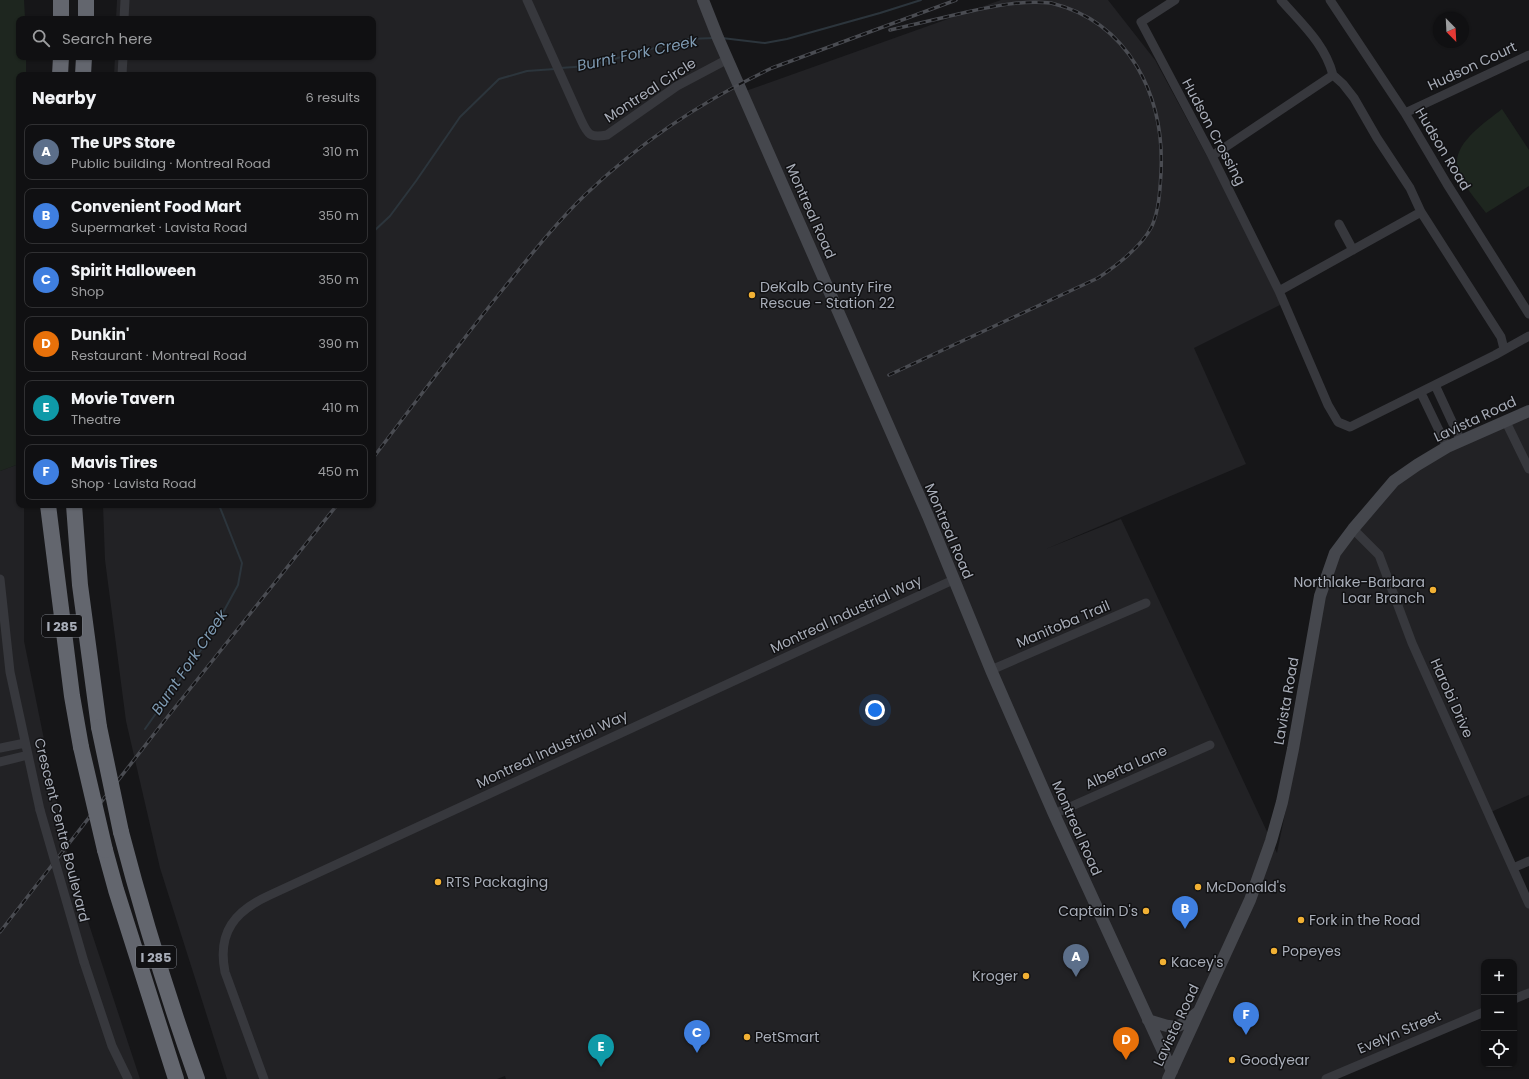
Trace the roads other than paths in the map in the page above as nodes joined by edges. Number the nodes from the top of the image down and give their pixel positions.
1 (61, 0) edge
2 (86, 0) edge
3 (125, 0) edge
4 (528, 0) edge
5 (703, 0) edge
6 (1175, 0) edge
7 (1281, 0) edge
8 (1332, 1) edge
9 (61, 16) edge
10 (86, 16) edge
11 (124, 16) edge
12 (1529, 55) edge
13 (728, 59) junction
14 (61, 60) edge
15 (84, 60) edge
16 (123, 60) edge
17 (60, 72) edge
18 (83, 72) edge
19 (122, 72) edge
20 (1333, 75) junction
21 (1405, 113) junction
22 (1212, 156) junction
23 (1421, 212) junction
24 (1340, 224) dead end
25 (1353, 250) junction
26 (1278, 291) junction
27 (1529, 314) edge
28 (1529, 336) edge
29 (1504, 349) junction
30 (1435, 385) junction
31 (1421, 392) junction
32 (1529, 411) edge
33 (1506, 422) junction
34 (1461, 441) junction
35 (1447, 447) junction
36 (1529, 469) edge
37 (48, 508) edge
38 (74, 508) edge
39 (1353, 529) junction
40 (0, 579) edge
41 (953, 580) junction
42 (1146, 603) dead end
43 (991, 670) junction
44 (25, 743) junction
45 (1210, 745) dead end
46 (0, 748) edge
47 (28, 755) junction
48 (0, 762) edge
49 (1054, 814) junction
50 (1529, 861) edge
51 (1513, 868) junction
52 (1529, 904) edge
53 (1529, 993) edge
54 (1517, 998) edge
55 (1199, 1011) junction
56 (1481, 1013) edge
57 (1148, 1020) junction
58 (1170, 1075) edge
59 (128, 1079) edge
60 (176, 1079) edge
61 (197, 1079) edge
62 (264, 1079) edge
63 (1326, 1079) edge

1 - 9 highway
2 - 10 highway
3 - 11 street
4 - 13 street, Montreal Circle
5 - 13 street, Montreal Road
6 - 22 street, Hudson Crossing
7 - 20 street
8 - 21 street, Hudson Road
12 - 21 street, Hudson Court
13 - 41 street, Montreal Road
14 - 17 highway
15 - 18 highway
16 - 19 street
20 - 22 street
20 - 23 street
21 - 27 street, Hudson Road
22 - 26 street, Hudson Crossing
23 - 25 street
23 - 29 street
24 - 25 street
25 - 26 street
26 - 31 street, Hudson Crossing
28 - 29 street, Hudson Crossing
29 - 30 street, Hudson Crossing
30 - 31 street, Hudson Crossing
30 - 34 street
31 - 35 street
32 - 33 street, Lavista Road
33 - 34 street, Lavista Road
33 - 36 street
34 - 35 street, Lavista Road
35 - 39 street, Lavista Road
37 - 60 highway, I 285, bridge
38 - 61 highway, I 285, bridge
39 - 51 street, Harobi Drive
39 - 55 street, Lavista Road
40 - 44 street, Crescent Centre Boulevard
41 - 43 street, Montreal Road
41 - 62 street, Montreal Industrial Way
42 - 43 street, Manitoba Trail
43 - 49 street, Montreal Road
44 - 46 street
44 - 47 street, Crescent Centre Boulevard
45 - 49 street, Alberta Lane
47 - 48 street
47 - 59 street, Crescent Centre Boulevard, bridge
49 - 57 street, Montreal Road
50 - 51 street
51 - 52 street
53 - 54 street
55 - 57 street
55 - 58 street, Lavista Road
56 - 63 street, Evelyn Street
57 - 58 street, Montreal Road

